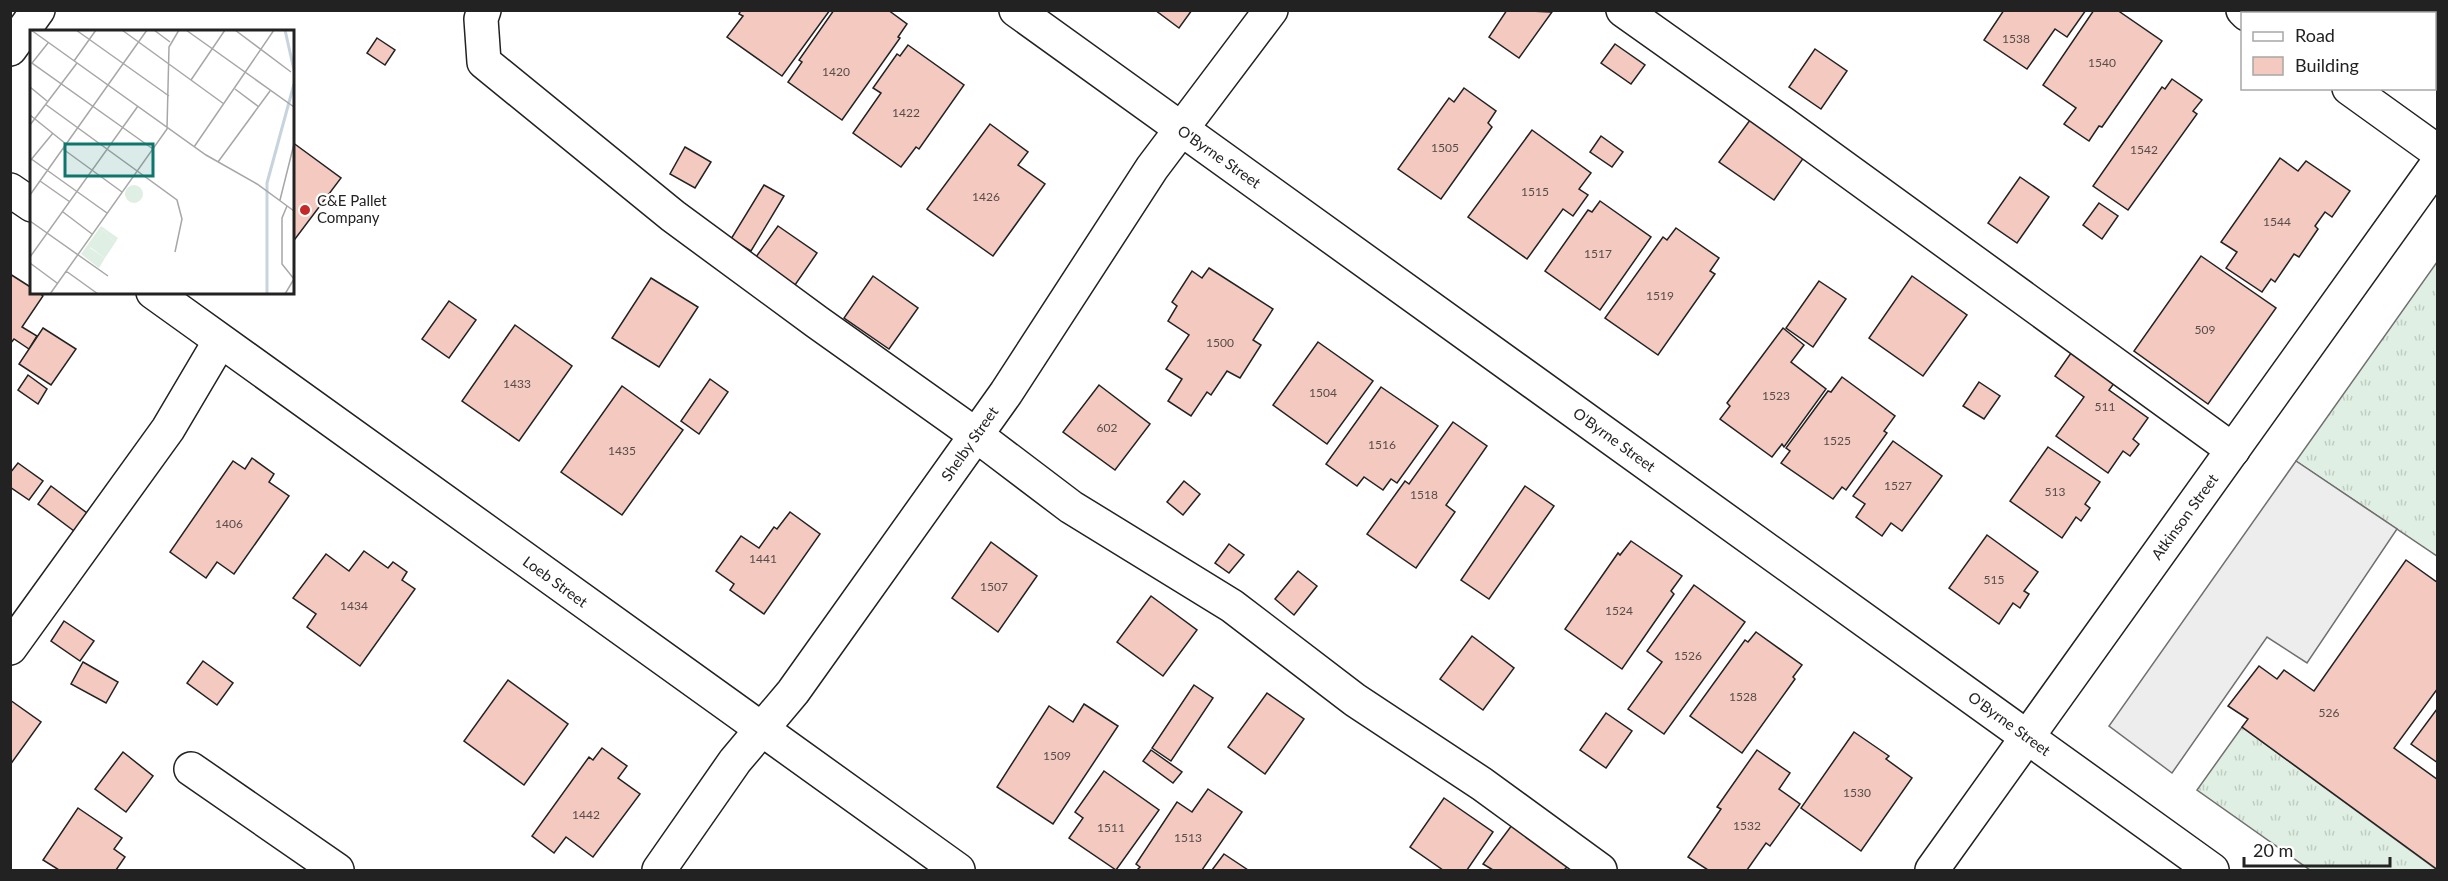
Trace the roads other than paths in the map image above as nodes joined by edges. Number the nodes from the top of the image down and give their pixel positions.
1 (38, 10) edge
2 (484, 10) edge
3 (1016, 10) edge
4 (1271, 10) edge
5 (1623, 10) edge
6 (10, 49) edge
7 (2352, 90) edge
8 (1181, 130) junction
9 (2438, 152) edge
10 (2438, 163) edge
11 (10, 190) edge
12 (30, 204) edge
13 (156, 294) edge
14 (220, 340) junction
15 (976, 435) junction
16 (2233, 450) junction
17 (10, 648) edge
18 (763, 730) junction
19 (2028, 737) junction
20 (191, 769) dead end
21 (337, 870) edge
22 (659, 870) edge
23 (958, 870) edge
24 (1600, 870) edge
25 (1932, 870) edge
26 (2212, 870) edge

1 - 6 street
2 - 15 street
3 - 8 street, O'Byrne Street
4 - 8 street, Shelby Street
5 - 16 street
7 - 9 street
8 - 15 street, Shelby Street
8 - 19 street, O'Byrne Street
10 - 16 street, Atkinson Street
11 - 12 street
13 - 14 street, Loeb Street
14 - 17 street
14 - 18 street, Loeb Street
15 - 18 street, Shelby Street
15 - 24 street
16 - 19 street, Atkinson Street
18 - 22 street, Shelby Street
18 - 23 street, Loeb Street
19 - 25 street, Atkinson Street
19 - 26 street, O'Byrne Street
20 - 21 street

